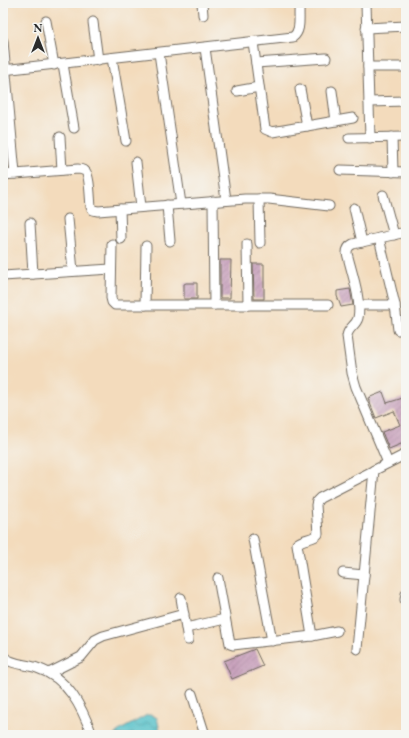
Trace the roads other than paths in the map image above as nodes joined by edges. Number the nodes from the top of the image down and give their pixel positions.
1 (202, 3) edge
2 (300, 3) edge
3 (366, 3) edge
4 (203, 15) dead end
5 (46, 21) dead end
6 (94, 22) dead end
7 (406, 26) edge
8 (366, 28) junction
9 (3, 41) edge
10 (253, 42) junction
11 (205, 48) junction
12 (160, 53) junction
13 (112, 58) junction
14 (326, 58) dead end
15 (98, 60) junction
16 (256, 63) junction
17 (63, 64) junction
18 (54, 65) junction
19 (368, 67) junction
20 (406, 67) edge
21 (4, 70) edge
22 (259, 87) junction
23 (300, 89) dead end
24 (237, 91) dead end
25 (332, 91) dead end
26 (369, 102) junction
27 (406, 102) edge
28 (353, 118) dead end
29 (336, 121) junction
30 (307, 126) junction
31 (74, 128) dead end
32 (60, 137) dead end
33 (392, 137) junction
34 (406, 137) edge
35 (349, 138) dead end
36 (370, 138) junction
37 (126, 141) dead end
38 (136, 162) dead end
39 (62, 170) junction
40 (340, 170) dead end
41 (393, 172) junction
42 (406, 172) edge
43 (14, 174) junction
44 (3, 176) edge
45 (383, 195) dead end
46 (259, 199) junction
47 (226, 200) junction
48 (213, 201) junction
49 (181, 204) junction
50 (167, 205) junction
51 (329, 206) dead end
52 (141, 208) junction
53 (354, 208) dead end
54 (120, 209) junction
55 (68, 219) dead end
56 (30, 222) dead end
57 (406, 232) edge
58 (394, 235) junction
59 (379, 238) junction
60 (121, 239) dead end
61 (170, 241) dead end
62 (362, 242) junction
63 (260, 243) dead end
64 (112, 244) dead end
65 (247, 244) dead end
66 (146, 246) dead end
67 (111, 269) junction
68 (73, 271) junction
69 (33, 274) junction
70 (3, 276) edge
71 (146, 305) junction
72 (214, 305) junction
73 (248, 305) junction
74 (328, 305) dead end
75 (359, 305) junction
76 (395, 305) junction
77 (398, 330) dead end
78 (406, 454) edge
79 (388, 463) junction
80 (374, 470) junction
81 (253, 539) dead end
82 (342, 573) dead end
83 (364, 575) junction
84 (218, 578) dead end
85 (181, 598) dead end
86 (184, 614) junction
87 (225, 619) junction
88 (186, 628) junction
89 (337, 631) dead end
90 (312, 636) junction
91 (188, 640) dead end
92 (272, 641) junction
93 (357, 649) dead end
94 (3, 656) edge
95 (49, 673) junction
96 (192, 694) dead end
97 (92, 735) edge
98 (205, 735) edge

1 - 4 street
2 - 10 street
3 - 8 street
5 - 18 street
6 - 15 street
7 - 8 street
8 - 19 street
9 - 21 street
10 - 11 street
10 - 16 street
11 - 12 street
11 - 47 street
12 - 13 street
12 - 49 street
13 - 15 street
13 - 37 street
14 - 16 street
15 - 17 street
16 - 22 street
17 - 18 street
17 - 31 street
18 - 21 street
19 - 20 street
19 - 26 street
21 - 43 street
22 - 24 street
22 - 30 street
23 - 30 street
25 - 29 street
26 - 27 street
26 - 36 street
28 - 29 street
29 - 30 street
32 - 39 street
33 - 34 street
33 - 36 street
33 - 41 street
35 - 36 street
38 - 52 street
39 - 43 street
39 - 54 street
40 - 41 street
41 - 42 street
43 - 44 street
45 - 58 street
46 - 47 street
46 - 51 street
46 - 63 street
47 - 48 street
48 - 49 street
48 - 72 street
49 - 50 street
50 - 52 street
50 - 61 street
52 - 54 street
53 - 62 street
54 - 60 street
55 - 68 street
56 - 69 street
57 - 58 street
58 - 59 street
59 - 62 street
59 - 76 street
62 - 75 street
64 - 67 street
65 - 73 street
66 - 71 street
67 - 68 street
67 - 71 street
68 - 69 street
69 - 70 street
71 - 72 street
72 - 73 street
73 - 74 street
75 - 76 street
75 - 79 street
76 - 77 street
78 - 79 street
79 - 80 street
80 - 83 street
80 - 90 street
81 - 92 street
82 - 83 street
83 - 93 street
84 - 87 street
85 - 86 street
86 - 88 street
86 - 95 street
87 - 88 street
87 - 92 street
88 - 91 street
89 - 90 street
90 - 92 street
94 - 95 street
95 - 97 street
96 - 98 street

